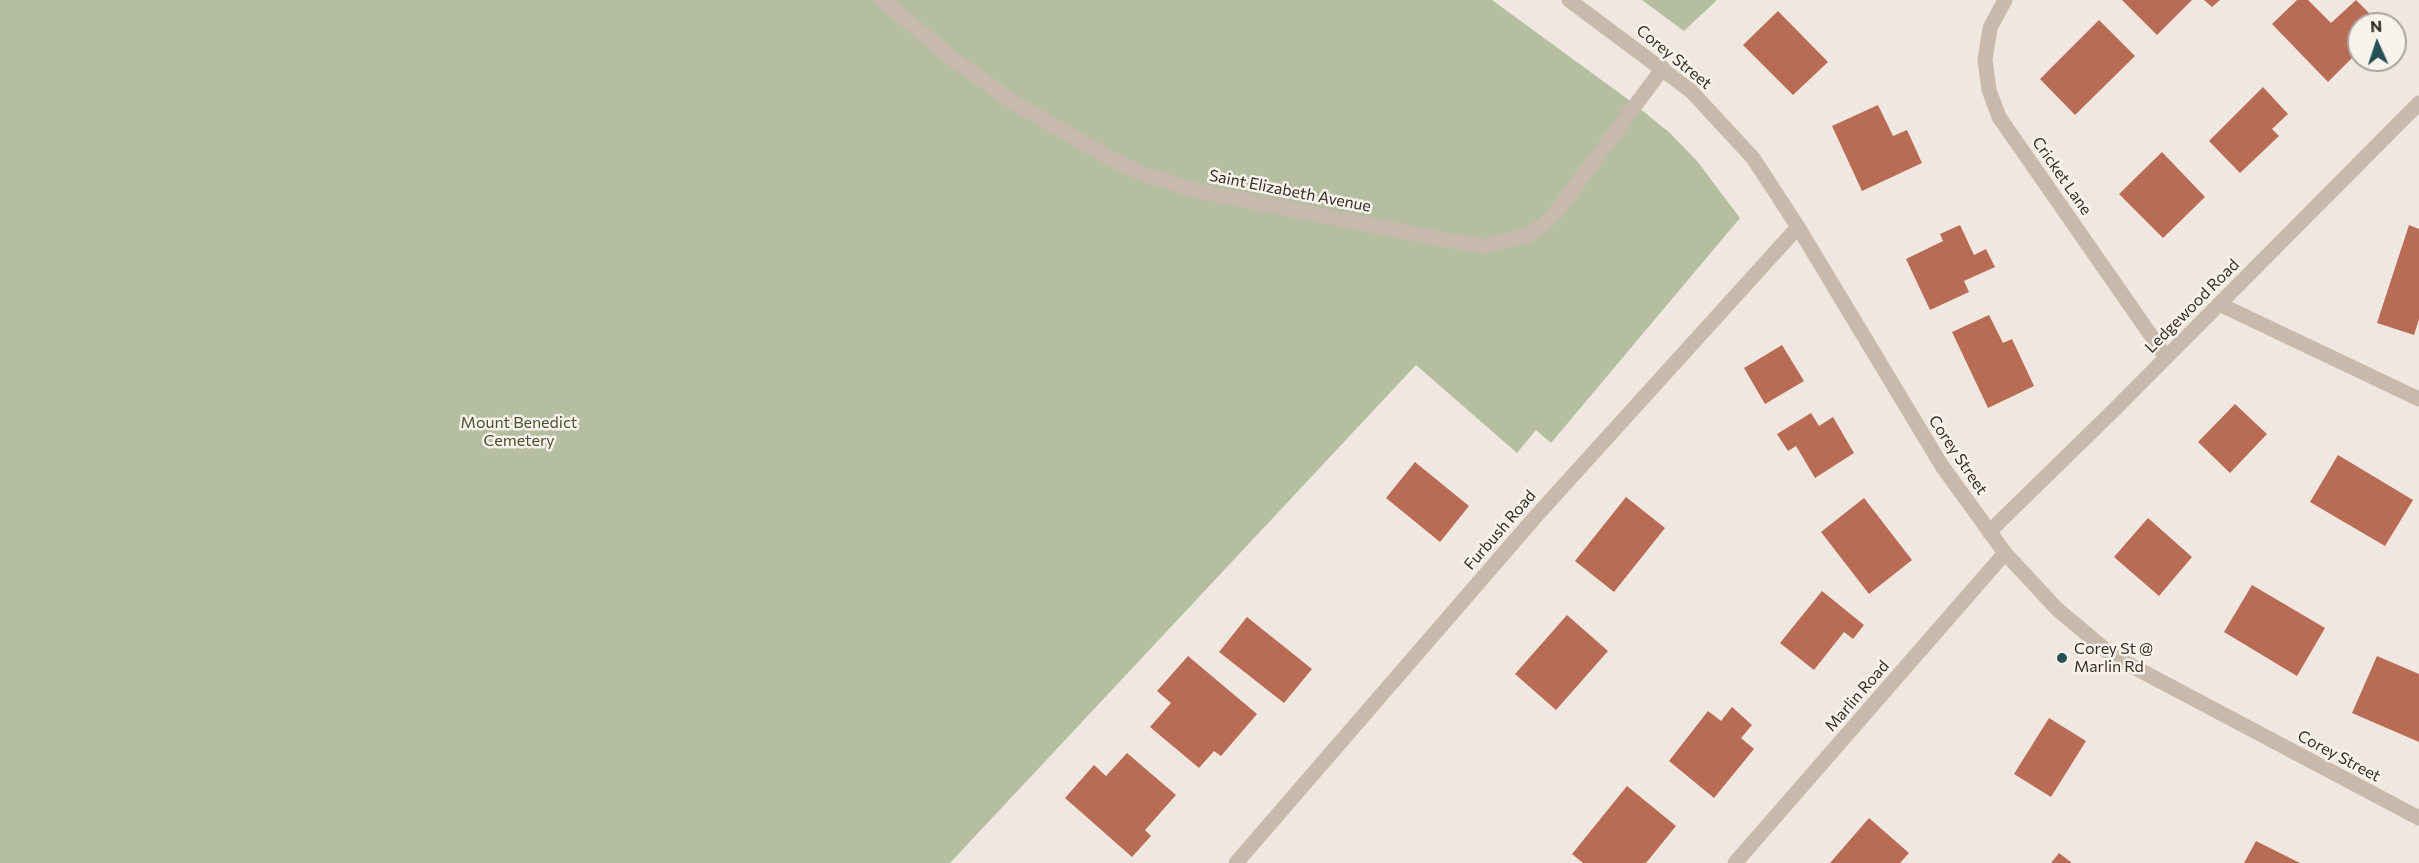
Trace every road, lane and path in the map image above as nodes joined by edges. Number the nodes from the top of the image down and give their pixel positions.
1 (883, 0) edge
2 (1569, 0) edge
3 (2005, 0) edge
4 (1663, 68) junction
5 (2419, 103) edge
6 (1798, 227) junction
7 (2218, 304) junction
8 (2166, 357) junction
9 (2419, 399) edge
10 (1989, 532) junction
11 (2005, 553) junction
12 (2419, 818) edge
13 (1236, 863) edge
14 (1736, 863) edge

1 - 4 street, Saint Elizabeth Avenue
2 - 4 street, Corey Street
3 - 8 street, Cricket Lane
4 - 6 street, Corey Street
5 - 7 street, Ledgewood Road
6 - 10 street, Corey Street
6 - 13 street, Furbush Road
7 - 8 street, Ledgewood Road
7 - 9 street
8 - 10 street, Ledgewood Road
10 - 11 street, Corey Street
11 - 12 street, Corey Street
11 - 14 street, Marlin Road

